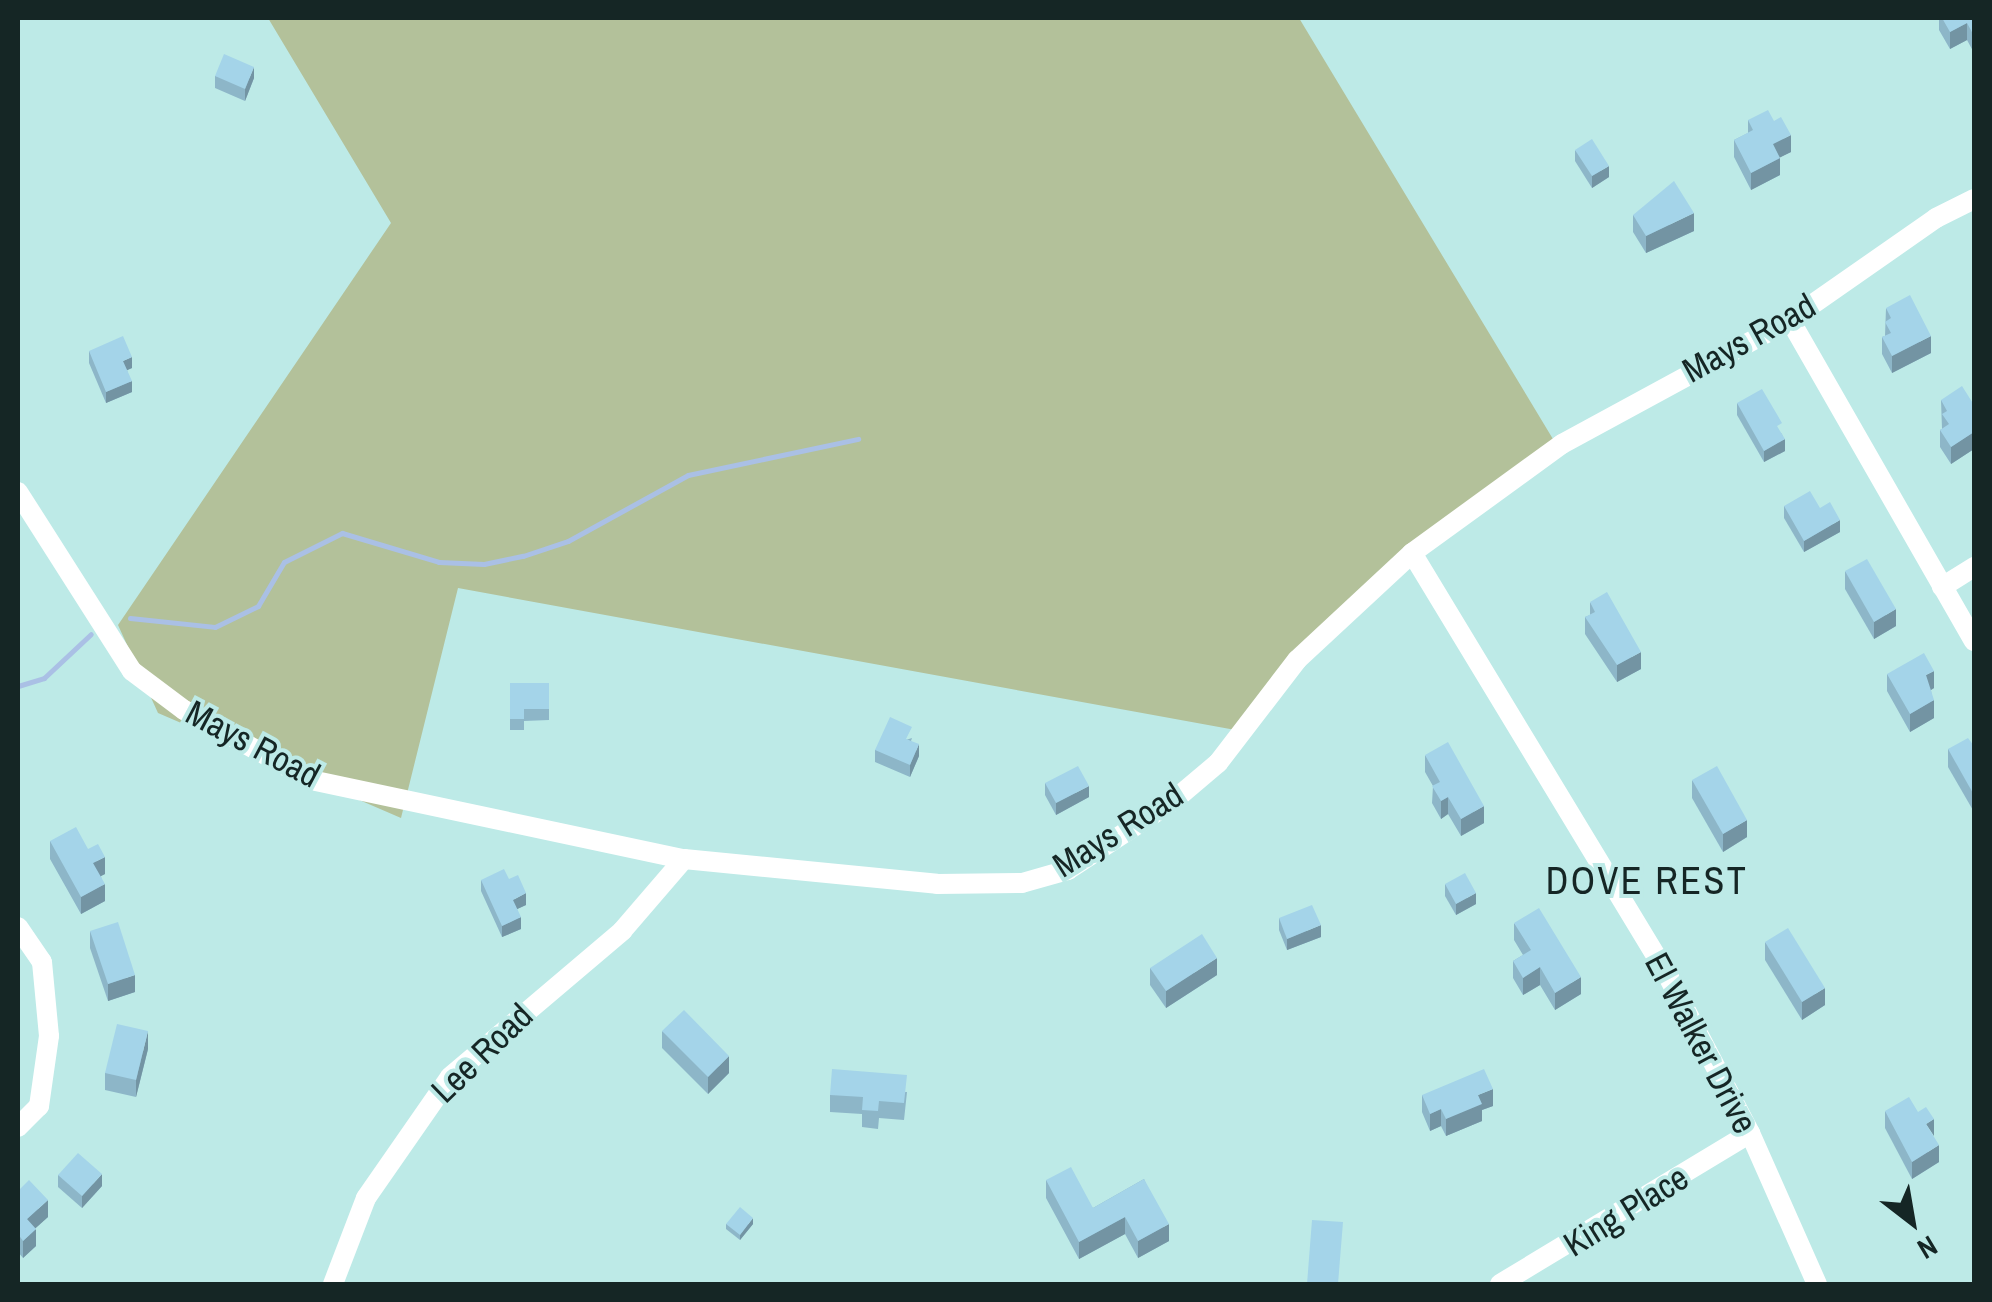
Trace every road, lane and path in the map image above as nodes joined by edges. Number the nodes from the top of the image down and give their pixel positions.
1 (1974, 199) edge
2 (1790, 320) junction
3 (18, 492) edge
4 (1412, 553) junction
5 (1974, 567) edge
6 (1942, 586) junction
7 (1974, 641) edge
8 (684, 859) junction
9 (18, 926) edge
10 (18, 1126) edge
11 (1750, 1134) junction
12 (333, 1284) edge
13 (1500, 1284) edge
14 (1817, 1284) edge

1 - 2 street, Mays Road
2 - 4 street, Mays Road
2 - 6 street
3 - 8 street, Mays Road
4 - 8 street, Mays Road
4 - 11 street, El Walker Drive
5 - 6 street
6 - 7 street
8 - 12 street, Lee Road
9 - 10 street
11 - 13 street, King Place
11 - 14 street, El Walker Drive

